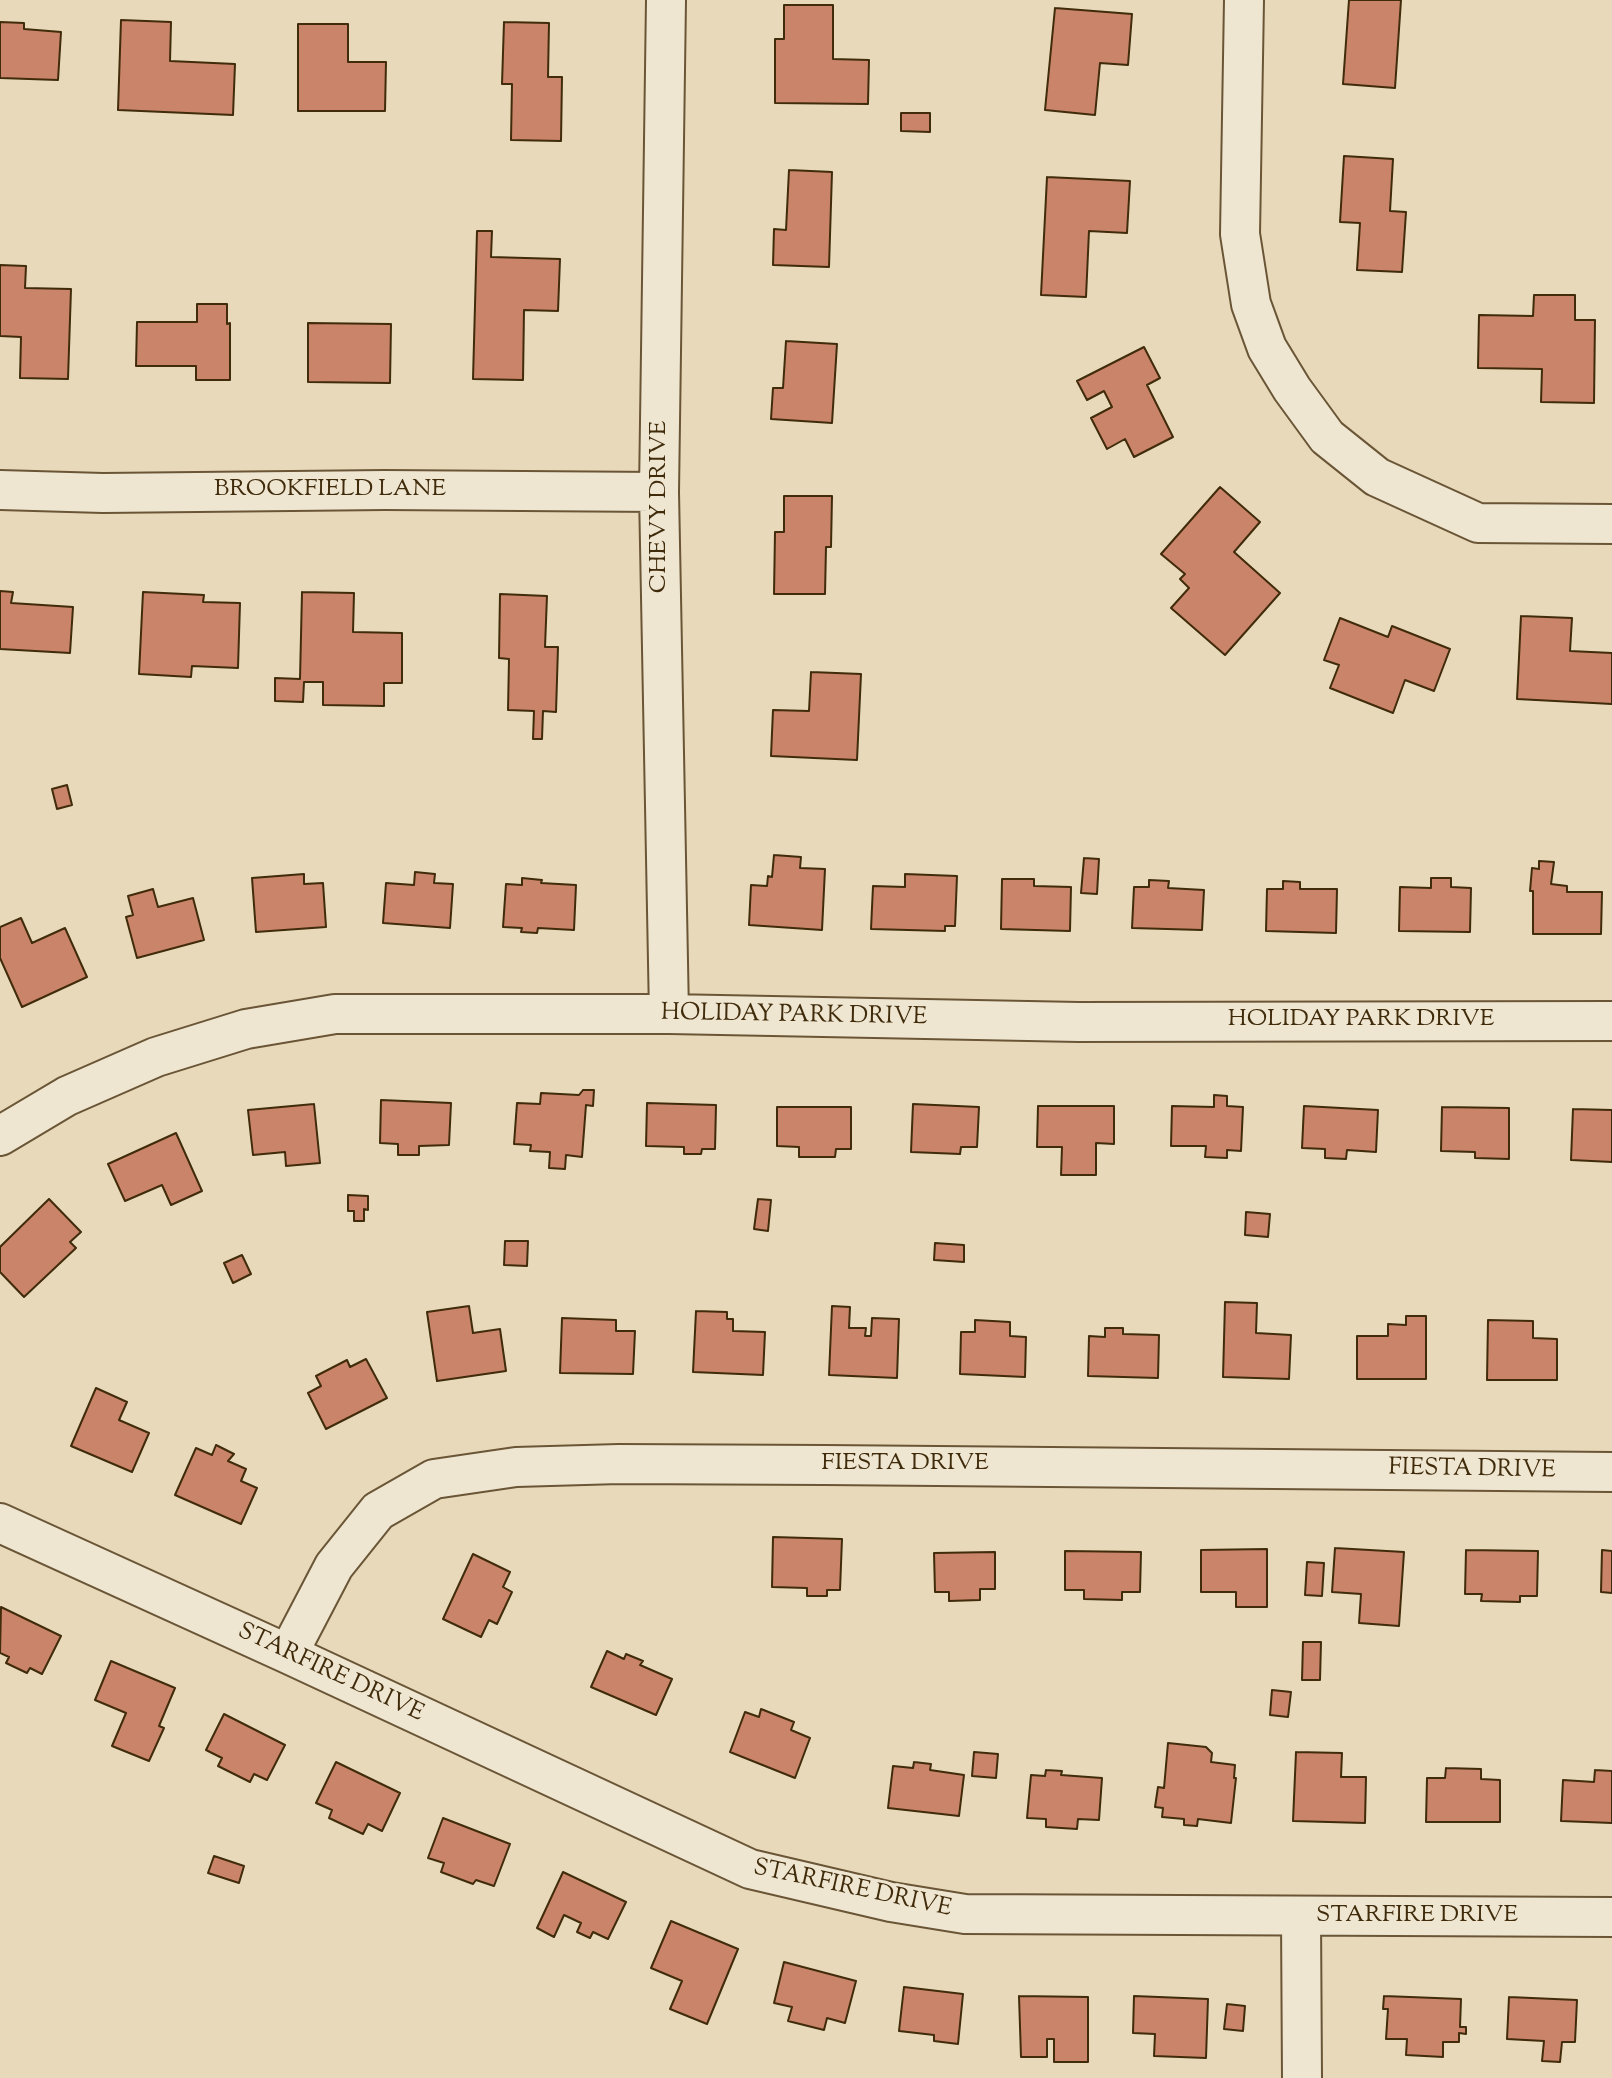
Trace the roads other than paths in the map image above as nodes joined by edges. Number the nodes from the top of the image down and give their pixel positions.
1 (666, 0) edge
2 (1244, 0) edge
3 (0, 490) edge
4 (659, 492) junction
5 (1612, 524) edge
6 (669, 1014) junction
7 (1612, 1021) edge
8 (0, 1136) edge
9 (1612, 1472) edge
10 (0, 1523) edge
11 (288, 1654) junction
12 (1301, 1917) junction
13 (1612, 1917) edge
14 (1302, 2078) edge

1 - 4 street, CHEVY DRIVE
2 - 5 street
3 - 4 street, BROOKFIELD LANE
4 - 6 street, CHEVY DRIVE
6 - 7 street, HOLIDAY PARK DRIVE
6 - 8 street, HOLIDAY PARK DRIVE
9 - 11 street, FIESTA DRIVE
10 - 11 street, STARFIRE DRIVE
11 - 12 street, STARFIRE DRIVE
12 - 13 street, STARFIRE DRIVE
12 - 14 street

